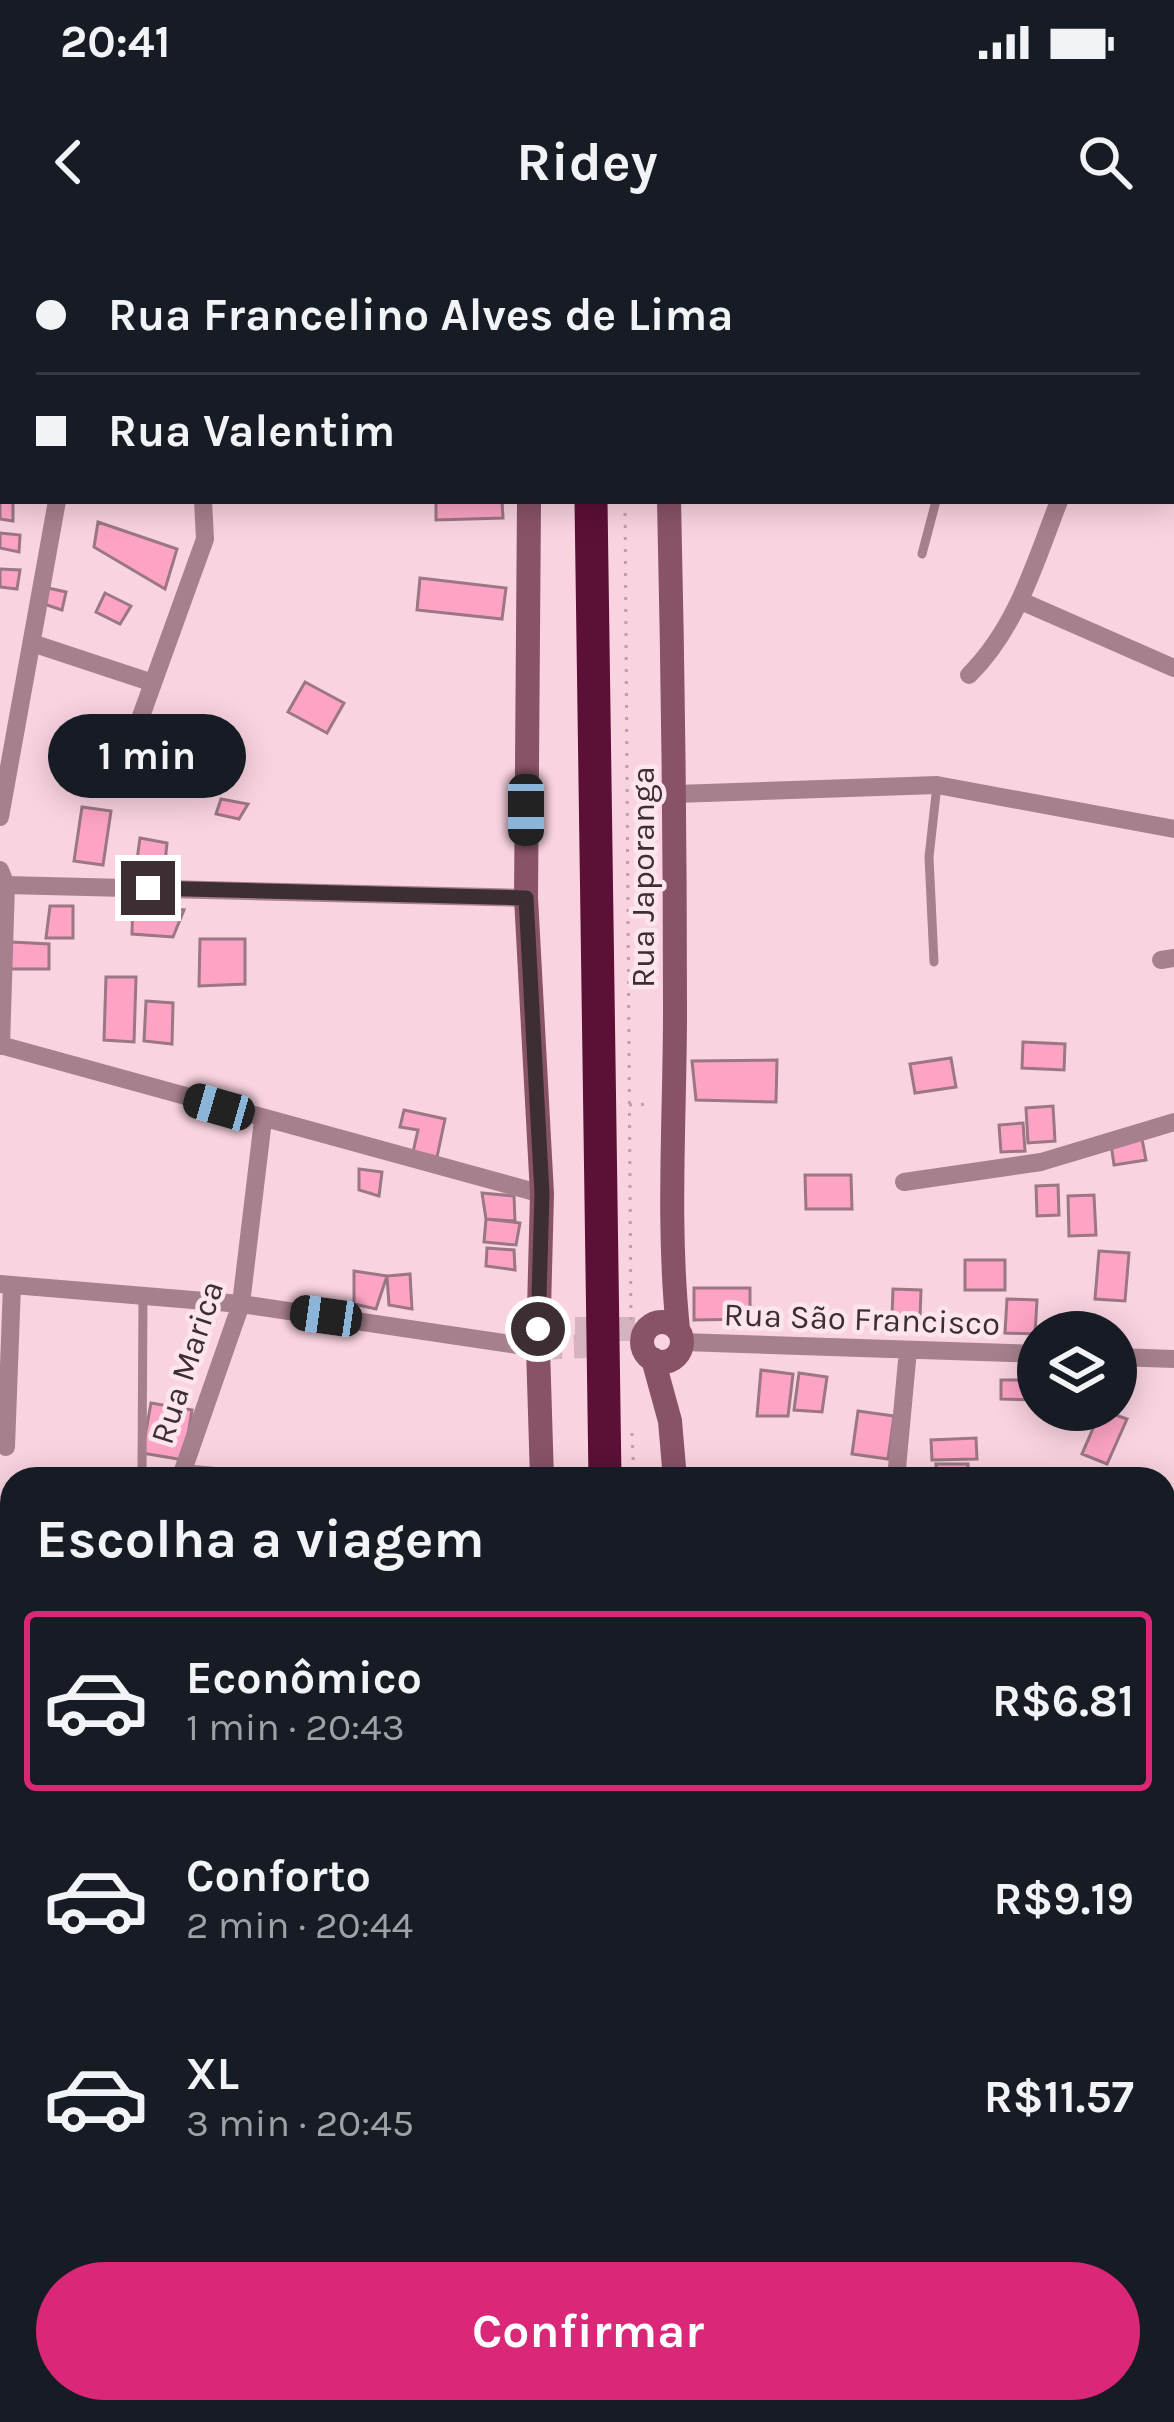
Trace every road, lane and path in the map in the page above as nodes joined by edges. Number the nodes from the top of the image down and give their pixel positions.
1 (56, 504) edge
2 (203, 504) edge
3 (529, 504) edge
4 (591, 504) edge
5 (625, 504) edge
6 (669, 504) edge
7 (935, 504) edge
8 (1059, 504) edge
9 (922, 554) dead end
10 (1021, 601) junction
11 (32, 643) junction
12 (1174, 668) edge
13 (969, 675) dead end
14 (153, 683) junction
15 (118, 780) dead end
16 (937, 785) junction
17 (676, 794) junction
18 (0, 817) edge
19 (1174, 829) edge
20 (3, 877) edge
21 (526, 898) junction
22 (934, 962) dead end
23 (0, 1046) edge
24 (675, 1104) junction
25 (615, 1105) junction
26 (263, 1120) junction
27 (1169, 1124) edge
28 (1174, 1145) edge
29 (904, 1182) dead end
30 (542, 1194) junction
31 (6, 1284) edge
32 (142, 1295) junction
33 (242, 1304) junction
34 (630, 1333) dead end
35 (675, 1336) junction
36 (538, 1348) junction
37 (908, 1350) junction
38 (1017, 1353) edge
39 (1137, 1358) edge
40 (652, 1359) junction
41 (1174, 1359) edge
42 (632, 1417) dead end
43 (670, 1421) junction
44 (6, 1447) dead end
45 (142, 1467) edge
46 (184, 1467) edge
47 (542, 1467) edge
48 (605, 1467) edge
49 (634, 1467) edge
50 (674, 1467) edge
51 (897, 1467) edge

1 - 11 street
2 - 14 street
3 - 21 main road
4 - 25 highway
5 - 25 path
6 - 17 main road, Rua Japoranga
7 - 9 lane
8 - 10 street
10 - 12 street
10 - 13 street
11 - 14 street
11 - 18 street
14 - 15 street
16 - 17 street
16 - 19 street
16 - 22 lane
17 - 24 main road, Rua Japoranga
20 - 21 street
20 - 23 street
21 - 30 main road
23 - 26 street
24 - 25 path
24 - 35 main road, Rua Japoranga
25 - 34 path
25 - 48 highway
26 - 30 street
26 - 33 street, Rua Marica
27 - 28 street
27 - 29 street
30 - 36 main road
31 - 32 street
31 - 44 street
32 - 33 street
32 - 45 lane
33 - 36 street
33 - 46 street, Rua Marica
35 - 37 street, Rua São Francisco
35 - 40 main road
35 - 40 main road
35 - 43 main road, Rua Japoranga
36 - 47 main road
37 - 38 street, Rua São Francisco
37 - 51 street
39 - 41 street
40 - 43 main road, Rua Japoranga
42 - 49 path
43 - 50 main road, Rua Japoranga

